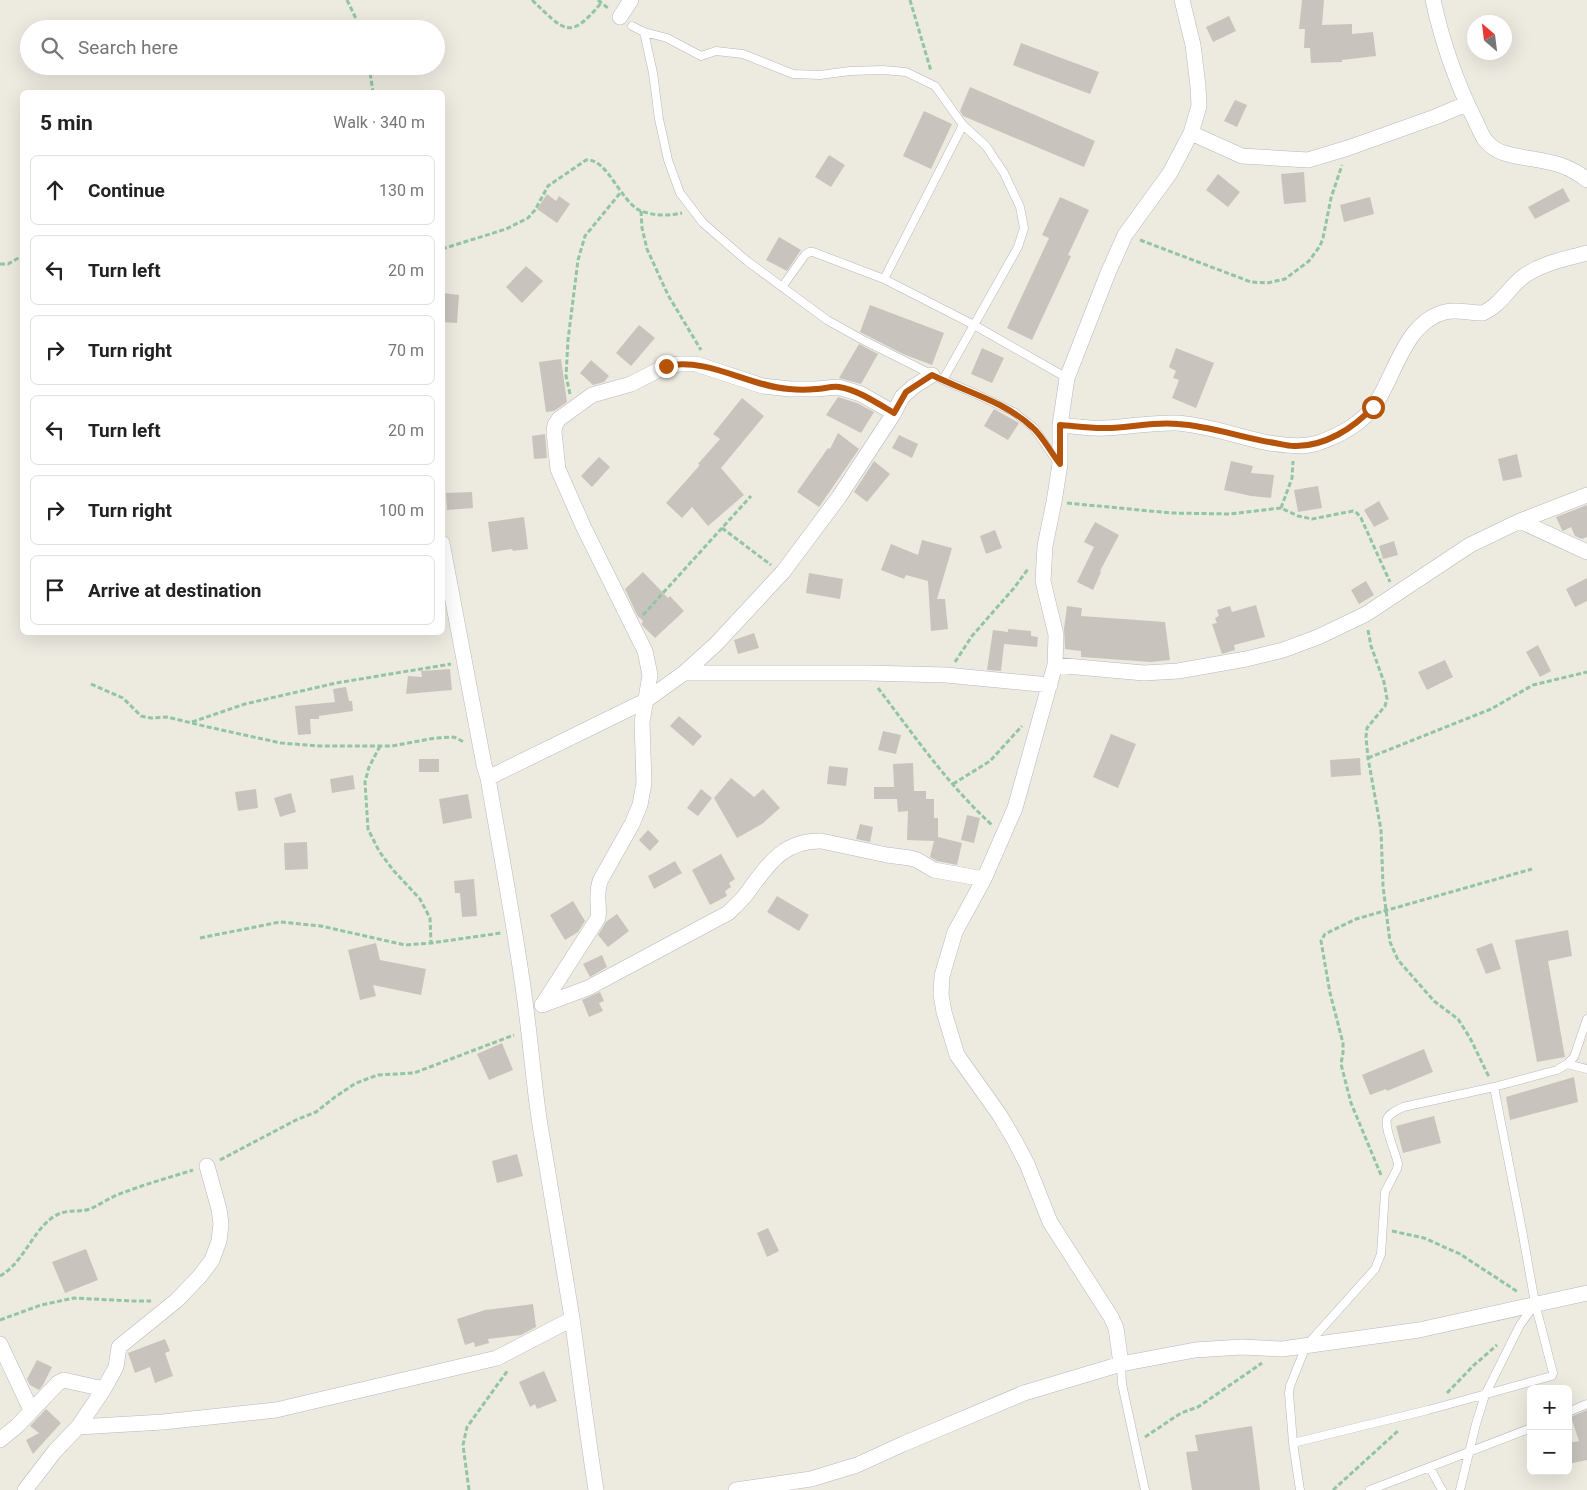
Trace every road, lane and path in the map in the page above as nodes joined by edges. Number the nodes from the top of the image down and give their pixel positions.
1 (347, 0) edge
2 (532, 0) edge
3 (630, 0) edge
4 (910, 0) edge
5 (1182, 0) edge
6 (1433, 0) edge
7 (602, 3) dead end
8 (357, 20) edge
9 (626, 21) joint
10 (644, 32) junction
11 (369, 75) edge
12 (935, 86) junction
13 (372, 90) edge
14 (1466, 104) junction
15 (963, 125) junction
16 (1191, 133) junction
17 (1348, 148) junction
18 (1587, 180) edge
19 (621, 192) junction
20 (641, 211) junction
21 (702, 223) junction
22 (1126, 235) junction
23 (445, 248) edge
24 (1587, 253) edge
25 (20, 257) edge
26 (0, 264) edge
27 (884, 279) junction
28 (782, 286) junction
29 (974, 325) junction
30 (712, 369) junction
31 (938, 378) junction
32 (1067, 378) junction
33 (574, 408) junction
34 (894, 413) junction
35 (1060, 425) junction
36 (1294, 446) junction
37 (1060, 464) junction
38 (1587, 495) edge
39 (751, 496) dead end
40 (1054, 502) junction
41 (1281, 508) junction
42 (1520, 521) junction
43 (722, 528) junction
44 (1587, 552) edge
45 (445, 559) edge
46 (1030, 567) dead end
47 (783, 572) junction
48 (1396, 593) junction
49 (1366, 614) junction
50 (633, 627) junction
51 (464, 662) junction
52 (1055, 665) junction
53 (1587, 672) edge
54 (684, 673) junction
55 (867, 673) junction
56 (946, 675) junction
57 (91, 684) dead end
58 (1050, 685) junction
59 (645, 701) junction
60 (190, 723) junction
61 (1024, 723) dead end
62 (466, 744) dead end
63 (381, 746) junction
64 (1368, 758) junction
65 (488, 778) junction
66 (953, 784) junction
67 (1003, 834) junction
68 (1532, 869) dead end
69 (984, 880) junction
70 (1386, 911) junction
71 (514, 931) junction
72 (200, 938) dead end
73 (432, 943) junction
74 (543, 1004) junction
75 (526, 1010) junction
76 (1587, 1019) edge
77 (527, 1030) junction
78 (1567, 1064) junction
79 (1587, 1069) edge
80 (1494, 1087) junction
81 (207, 1166) junction
82 (1385, 1192) junction
83 (1383, 1229) junction
84 (0, 1276) edge
85 (1587, 1292) edge
86 (177, 1300) junction
87 (1535, 1303) junction
88 (572, 1319) junction
89 (0, 1320) edge
90 (1500, 1342) dead end
91 (0, 1344) edge
92 (1306, 1346) junction
93 (1282, 1349) junction
94 (514, 1363) dead end
95 (1121, 1364) junction
96 (104, 1389) junction
97 (1485, 1395) junction
98 (1587, 1404) edge
99 (31, 1410) junction
100 (1428, 1410) junction
101 (1572, 1410) edge
102 (1406, 1425) dead end
103 (78, 1428) junction
104 (1527, 1430) edge
105 (0, 1440) edge
106 (1293, 1443) junction
107 (1134, 1445) junction
108 (1468, 1453) junction
109 (1430, 1468) junction
110 (25, 1490) edge
111 (469, 1490) edge
112 (596, 1490) edge
113 (736, 1490) edge
114 (1145, 1490) edge
115 (1300, 1490) edge
116 (1333, 1490) edge
117 (1370, 1490) edge
118 (1442, 1490) edge
119 (1460, 1490) edge

1 - 8 path
2 - 7 path
3 - 9 street
4 - 12 path
5 - 16 street
6 - 14 street
9 - 10 lane
10 - 12 lane
10 - 21 lane
11 - 13 path
12 - 15 lane
14 - 17 street
14 - 18 street
15 - 27 lane
15 - 29 lane
16 - 17 street
16 - 22 street
17 - 22 path
19 - 20 path
19 - 23 path
19 - 33 path
20 - 21 path
20 - 30 path
21 - 28 lane
22 - 32 street
24 - 36 street
25 - 26 path
27 - 28 lane
27 - 29 lane
28 - 31 lane
29 - 31 lane
29 - 32 lane
30 - 33 street
30 - 34 street
31 - 34 street
31 - 37 lane
32 - 35 street
33 - 50 street
34 - 47 street
35 - 36 street
35 - 37 street
36 - 41 path
37 - 40 street
38 - 42 street
39 - 43 path
40 - 41 path
40 - 52 street
41 - 48 path
42 - 44 street
42 - 48 street
43 - 47 path
43 - 50 path
45 - 51 street
46 - 56 path
47 - 54 street
48 - 49 street
49 - 52 street
49 - 64 path
50 - 59 street
51 - 60 path
51 - 65 street
52 - 58 street
53 - 64 path
54 - 55 street
54 - 59 street
55 - 56 street
55 - 66 path
56 - 58 street
57 - 60 path
58 - 67 street
59 - 65 street
59 - 74 street
60 - 63 path
61 - 66 path
62 - 63 path
63 - 73 path
64 - 70 path
65 - 71 street
66 - 67 path
67 - 69 street
68 - 70 path
69 - 74 street
69 - 95 street
70 - 80 path
70 - 82 path
71 - 73 path
71 - 75 street
72 - 73 path
74 - 75 street
75 - 77 street
76 - 78 lane
77 - 81 path
77 - 88 street
78 - 79 lane
78 - 80 lane
80 - 82 lane
80 - 87 lane
81 - 84 path
81 - 86 street
82 - 83 lane
83 - 87 path
83 - 92 lane
85 - 87 street
86 - 89 path
86 - 96 street
87 - 92 street
87 - 97 lane
87 - 97 lane
88 - 103 street
88 - 112 street
90 - 100 path
91 - 99 street
92 - 93 street
92 - 106 lane
93 - 95 street
93 - 107 path
94 - 111 path
95 - 107 lane
95 - 113 street
96 - 99 street
96 - 103 street
97 - 100 lane
97 - 108 lane
98 - 101 lane
99 - 105 street
100 - 106 lane
102 - 116 path
103 - 110 street
104 - 108 lane
106 - 115 lane
107 - 114 lane
108 - 109 lane
108 - 119 lane
109 - 117 lane
109 - 118 lane

